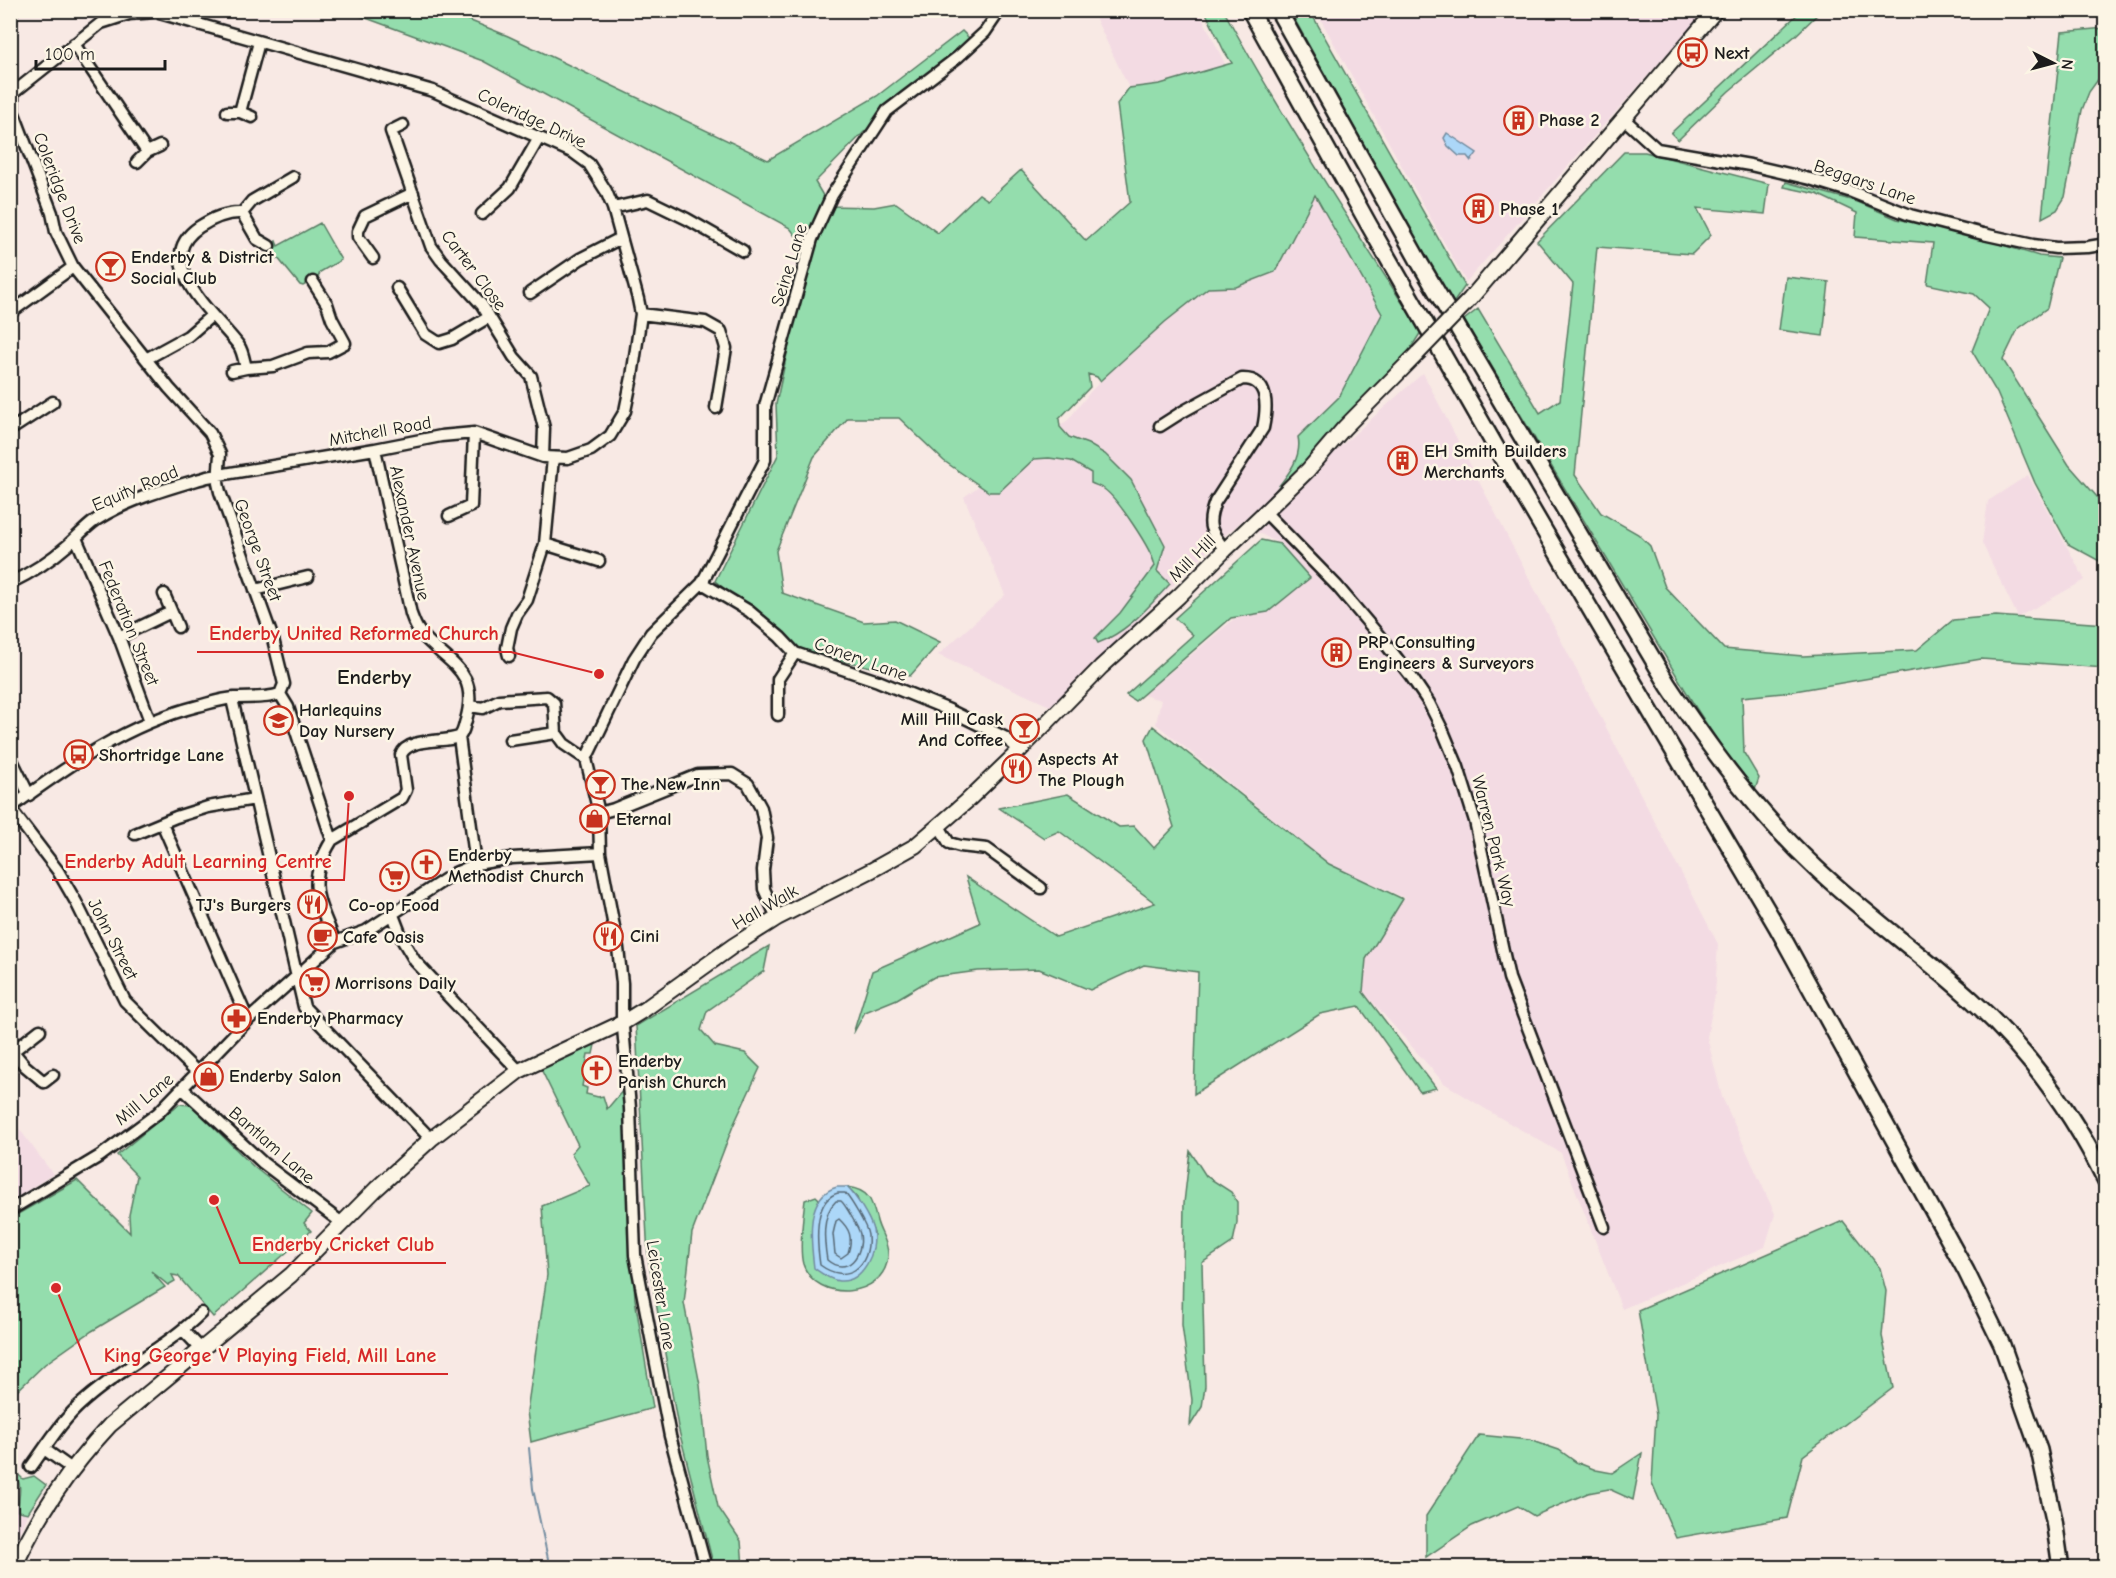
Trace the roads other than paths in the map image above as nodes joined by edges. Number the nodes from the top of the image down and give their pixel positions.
1 (1000, 10) edge
2 (1250, 10) edge
3 (1278, 10) edge
4 (1716, 10) edge
5 (259, 42) junction
6 (75, 44) junction
7 (12, 92) edge
8 (227, 112) dead end
9 (240, 112) junction
10 (252, 117) dead end
11 (1624, 119) junction
12 (403, 125) dead end
13 (538, 138) junction
14 (160, 146) dead end
15 (147, 152) junction
16 (137, 162) dead end
17 (293, 177) dead end
18 (413, 193) junction
19 (613, 208) junction
20 (242, 213) junction
21 (482, 214) dead end
22 (621, 238) junction
23 (2106, 244) edge
24 (272, 247) dead end
25 (743, 251) dead end
26 (373, 258) dead end
27 (74, 267) junction
28 (311, 282) dead end
29 (532, 287) dead end
30 (397, 288) dead end
31 (10, 313) edge
32 (641, 314) junction
33 (211, 316) junction
34 (489, 317) junction
35 (146, 359) junction
36 (246, 368) junction
37 (232, 371) dead end
38 (53, 402) dead end
39 (717, 408) dead end
40 (1160, 426) dead end
41 (10, 430) edge
42 (474, 433) junction
43 (375, 450) junction
44 (548, 458) junction
45 (219, 475) junction
46 (1265, 512) junction
47 (449, 516) dead end
48 (76, 538) junction
49 (545, 544) junction
50 (1225, 549) junction
51 (599, 561) dead end
52 (308, 577) dead end
53 (10, 583) edge
54 (702, 583) junction
55 (255, 590) junction
56 (164, 594) dead end
57 (171, 612) junction
58 (178, 627) dead end
59 (119, 637) junction
60 (795, 653) junction
61 (508, 656) dead end
62 (497, 687) dead end
63 (280, 694) junction
64 (232, 699) junction
65 (499, 700) junction
66 (470, 706) junction
67 (778, 715) dead end
68 (150, 721) junction
69 (556, 733) junction
70 (456, 738) junction
71 (510, 740) dead end
72 (1020, 750) junction
73 (10, 756) edge
74 (586, 759) junction
75 (29, 795) junction
76 (255, 799) junction
77 (10, 808) edge
78 (599, 813) junction
79 (162, 823) junction
80 (935, 829) junction
81 (135, 834) dead end
82 (332, 840) junction
83 (600, 853) junction
84 (477, 864) junction
85 (1041, 888) dead end
86 (393, 915) junction
87 (777, 918) junction
88 (335, 942) junction
89 (297, 976) junction
90 (248, 1020) junction
91 (624, 1022) junction
92 (40, 1030) dead end
93 (12, 1050) edge
94 (519, 1071) junction
95 (198, 1073) junction
96 (53, 1075) dead end
97 (183, 1089) junction
98 (431, 1139) junction
99 (2106, 1181) edge
100 (10, 1210) edge
101 (342, 1223) junction
102 (1605, 1227) dead end
103 (201, 1312) dead end
104 (183, 1330) junction
105 (201, 1349) junction
106 (44, 1449) junction
107 (31, 1467) dead end
108 (72, 1469) junction
109 (14, 1568) edge
110 (705, 1568) edge
111 (2061, 1568) edge

1 - 54 street, Seine Lane
2 - 111 highway
3 - 99 highway
4 - 11 main road, Mill Hill
5 - 6 street, Coleridge Drive
5 - 9 street
5 - 13 street, Coleridge Drive
6 - 7 street, Coleridge Drive
6 - 15 street
7 - 27 street, Coleridge Drive
8 - 9 street
9 - 10 street
11 - 23 street, Beggars Lane
11 - 46 main road, Mill Hill, bridge
12 - 18 street, Carter Close
13 - 19 street, Coleridge Drive
13 - 21 street
14 - 15 street
15 - 16 street
17 - 20 street
18 - 26 street
18 - 34 street, Carter Close
19 - 22 street, Coleridge Drive
19 - 25 street
20 - 24 street
20 - 33 street
22 - 29 street
22 - 32 street, Coleridge Drive
27 - 31 street
27 - 35 street, Coleridge Drive
28 - 36 street
30 - 34 street
32 - 39 street
32 - 44 street
33 - 35 street
33 - 36 street
34 - 44 street, Carter Close
35 - 45 street, Coleridge Drive
36 - 37 street
38 - 41 street
40 - 50 street
42 - 43 street, Mitchell Road
42 - 44 street, Mitchell Road
42 - 47 street
43 - 45 street, Mitchell Road
43 - 66 street, Alexander Avenue
44 - 49 street, Carter Close
45 - 48 street, Equity Road
45 - 55 street, George Street
46 - 50 main road, Mill Hill
46 - 102 street, Warren Park Way
48 - 53 street, Equity Road
48 - 59 street, Federation Street
49 - 51 street
49 - 61 street, Carter Close
50 - 72 main road, Mill Hill
52 - 55 street
54 - 60 street, Conery Lane
54 - 74 street, Seine Lane
55 - 63 street, George Street
56 - 57 street
57 - 58 street
57 - 59 street
59 - 68 street, Federation Street
60 - 67 street
60 - 72 street, Conery Lane
62 - 65 street
63 - 64 street
63 - 82 street, George Street
64 - 68 street
64 - 76 street
65 - 66 street
65 - 69 street
66 - 70 street
68 - 75 street
69 - 71 street
69 - 74 street
70 - 82 street
70 - 84 street
72 - 80 main road, Mill Hill
73 - 75 street
74 - 78 street, Leicester Lane
75 - 77 street
76 - 79 street
76 - 89 street
77 - 95 street, John Street
78 - 83 street, Leicester Lane
78 - 87 street
79 - 81 street
79 - 90 street
80 - 85 street
80 - 87 main road, Hall Walk
82 - 88 street
83 - 84 street
83 - 91 street, Leicester Lane
84 - 86 street
86 - 88 street
86 - 94 street
87 - 91 main road, Hall Walk
88 - 89 street, Mill Lane
89 - 90 street, Mill Lane
89 - 98 street
90 - 95 street, Mill Lane
91 - 94 main road, Hall Walk
91 - 110 street, Leicester Lane
92 - 93 street
93 - 96 street
94 - 98 main road, Hall Walk
95 - 97 street, Mill Lane
97 - 100 street, Mill Lane
97 - 101 street, Bantlam Lane
98 - 101 main road, Hall Walk
101 - 105 main road, Hall Walk
103 - 104 street
104 - 105 street
104 - 106 street
105 - 108 main road, Hall Walk
106 - 107 street
106 - 108 street
108 - 109 main road, Hall Walk

